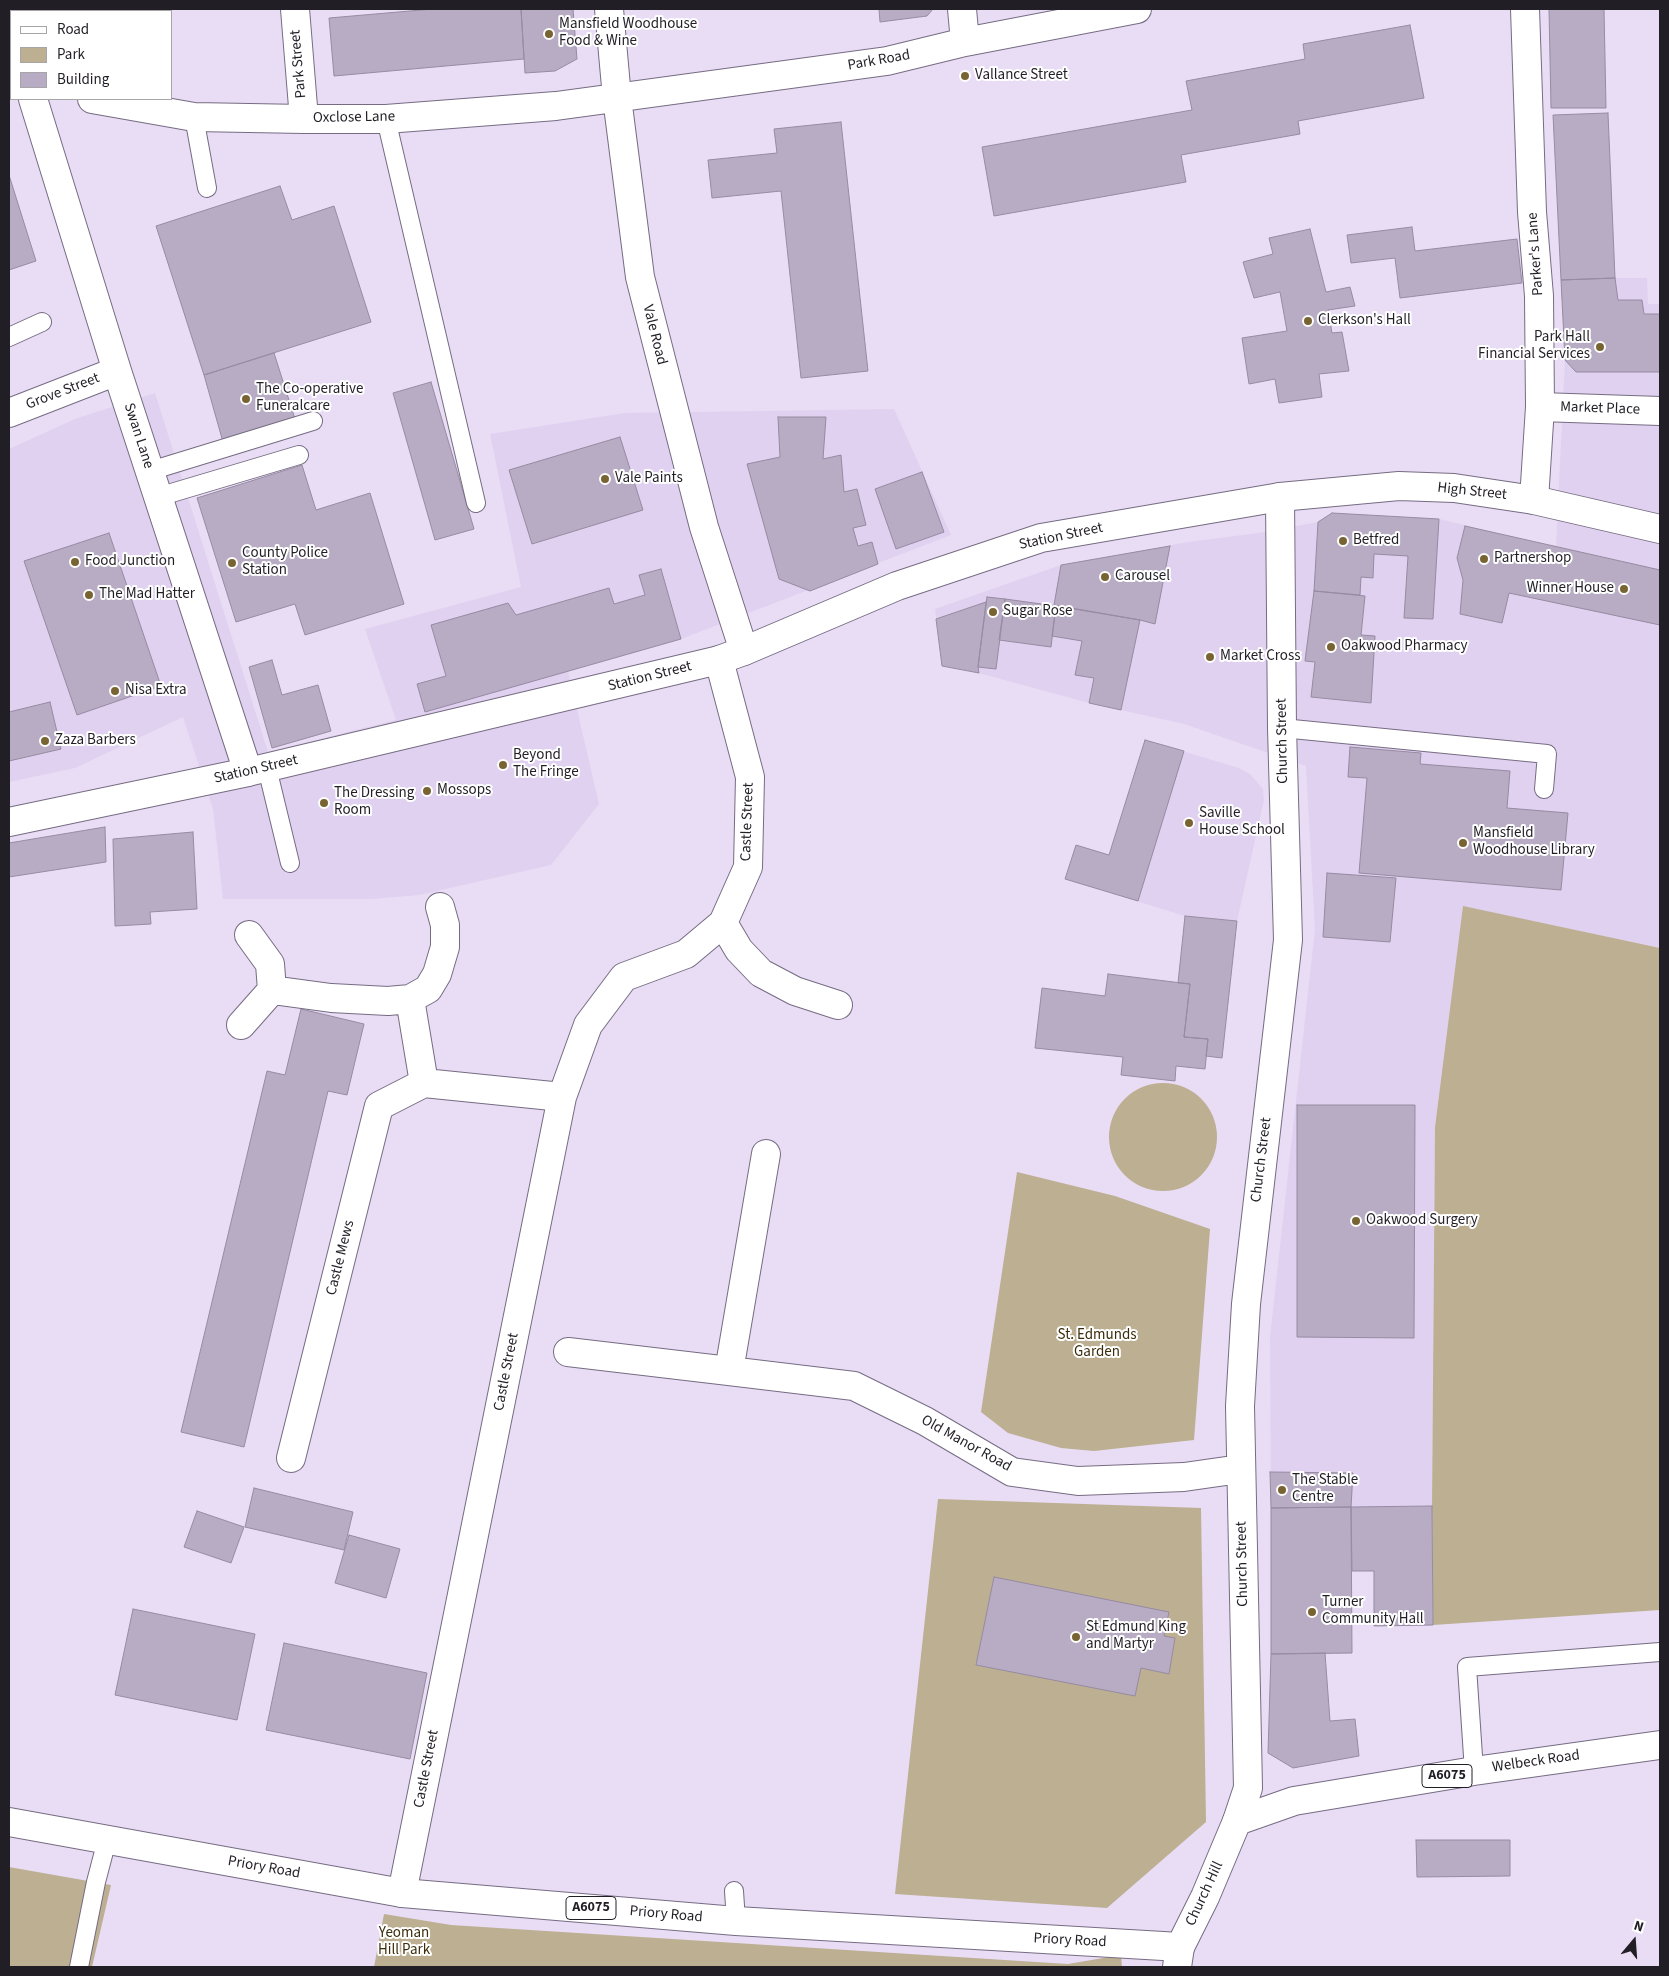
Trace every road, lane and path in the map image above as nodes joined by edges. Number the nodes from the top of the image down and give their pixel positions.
1 (295, 9) edge
2 (609, 9) edge
3 (962, 9) edge
4 (1137, 9) edge
5 (1524, 9) edge
6 (966, 42) junction
7 (617, 98) junction
8 (33, 100) edge
9 (98, 100) edge
10 (194, 117) junction
11 (304, 119) junction
12 (386, 119) junction
13 (207, 188) dead end
14 (42, 322) dead end
15 (9, 337) edge
16 (117, 371) junction
17 (1540, 408) junction
18 (1660, 411) edge
19 (9, 413) edge
20 (313, 421) dead end
21 (299, 455) dead end
22 (150, 472) junction
23 (158, 497) junction
24 (1280, 497) junction
25 (1534, 500) junction
26 (476, 503) dead end
27 (1660, 529) edge
28 (731, 656) junction
29 (1282, 728) junction
30 (258, 770) junction
31 (1544, 788) dead end
32 (9, 822) edge
33 (290, 863) dead end
34 (440, 907) dead end
35 (724, 923) junction
36 (249, 936) dead end
37 (272, 990) junction
38 (410, 1000) junction
39 (838, 1005) dead end
40 (241, 1024) dead end
41 (424, 1084) junction
42 (562, 1097) junction
43 (766, 1154) dead end
44 (568, 1352) dead end
45 (729, 1372) junction
46 (291, 1458) dead end
47 (1240, 1469) junction
48 (1660, 1652) edge
49 (1660, 1744) edge
50 (1474, 1771) junction
51 (1237, 1821) junction
52 (9, 1822) edge
53 (107, 1840) junction
54 (734, 1891) dead end
55 (402, 1892) junction
56 (736, 1920) junction
57 (1179, 1957) edge
58 (79, 1967) edge

1 - 11 street, Park Street
2 - 7 street, Vale Road
3 - 6 street
4 - 6 street, Park Road
5 - 17 street, Parker's Lane
6 - 7 street, Park Road
7 - 12 street, Oxclose Lane
7 - 28 street, Vale Road
8 - 16 street, Swan Lane
9 - 10 street, Oxclose Lane
10 - 11 street, Oxclose Lane
10 - 13 lane
11 - 12 street, Oxclose Lane
12 - 26 lane
14 - 15 lane
16 - 19 street, Grove Street
16 - 22 street, Swan Lane
17 - 18 street, Market Place
17 - 25 street, Parker's Lane
20 - 22 lane
21 - 23 lane
22 - 23 street, Swan Lane
23 - 30 street, Swan Lane
24 - 25 street, High Street
24 - 28 street, Station Street
24 - 29 street, Church Street
25 - 27 street, High Street
28 - 30 street, Station Street
28 - 35 street, Castle Street
29 - 31 lane
29 - 47 street, Church Street
30 - 32 street, Station Street
30 - 33 lane
34 - 38 street
35 - 39 street
35 - 42 street, Castle Street
36 - 37 street
37 - 38 street
37 - 40 street
38 - 41 street
41 - 42 street
41 - 46 street, Castle Mews
42 - 55 street, Castle Street
43 - 45 street
44 - 45 street, Old Manor Road
45 - 47 street, Old Manor Road
47 - 51 street, Church Street
48 - 50 lane
49 - 50 street, Welbeck Road / A6075
50 - 51 street, Welbeck Road / A6075
51 - 57 street, Church Hill / A6075
52 - 53 street, Priory Road / A6075
53 - 55 street, Priory Road / A6075
53 - 58 lane
54 - 56 lane
55 - 56 street, Priory Road / A6075
56 - 57 street, Priory Road / A6075

